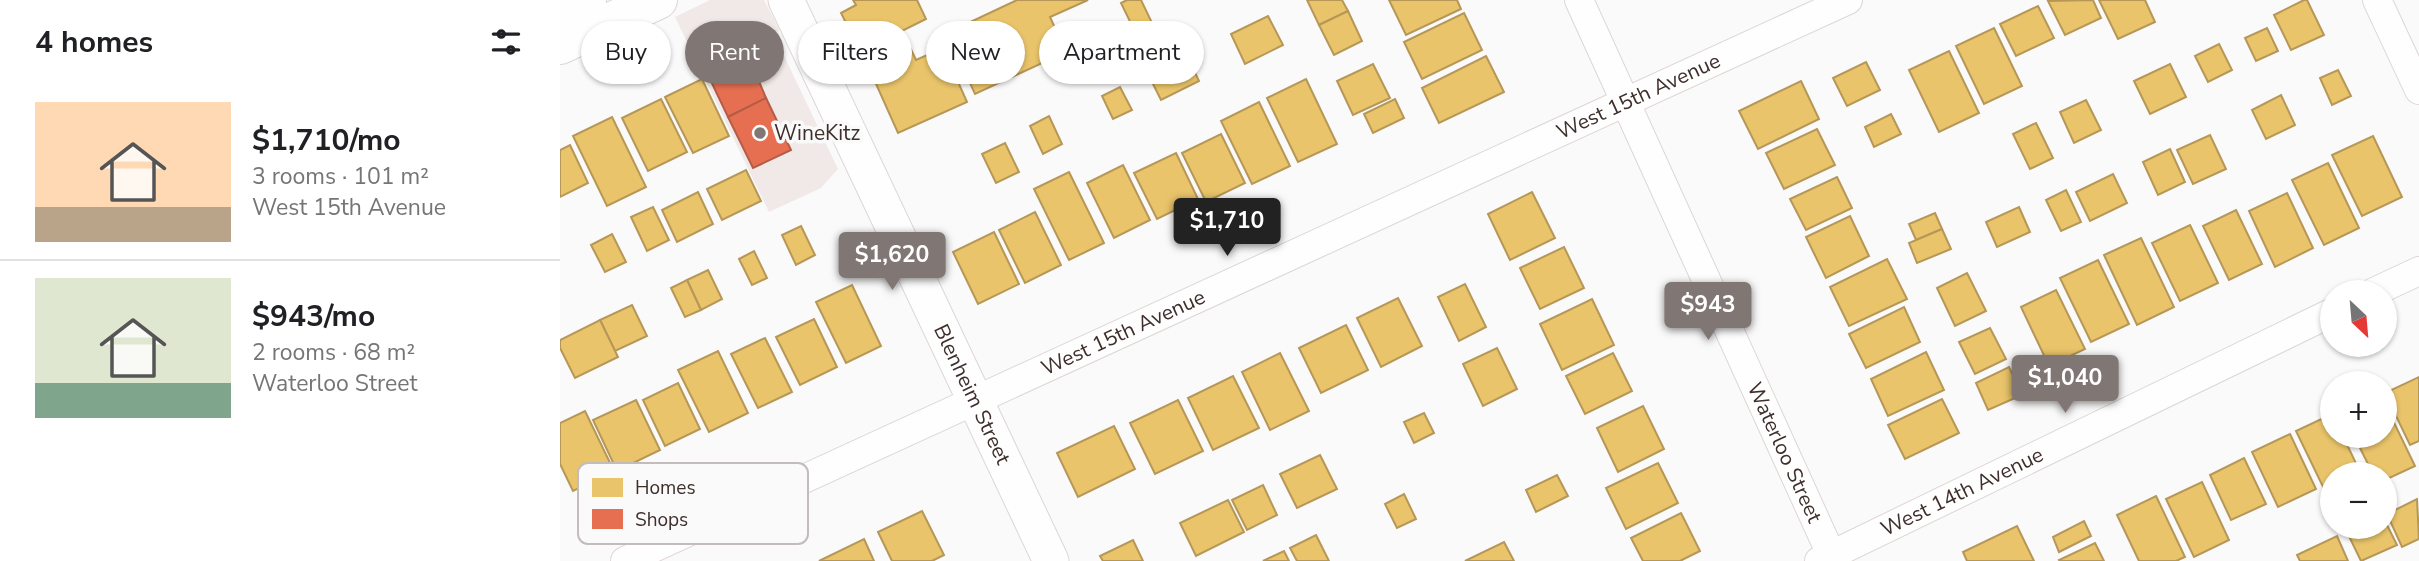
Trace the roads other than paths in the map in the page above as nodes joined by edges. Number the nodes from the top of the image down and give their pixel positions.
1 (587, 0) edge
2 (658, 0) edge
3 (786, 0) edge
4 (1579, 0) edge
5 (1848, 0) edge
6 (2377, 0) edge
7 (560, 22) edge
8 (560, 45) edge
9 (2419, 90) edge
10 (1626, 102) junction
11 (2419, 271) edge
12 (2398, 281) edge
13 (2320, 318) edge
14 (976, 400) junction
15 (808, 477) edge
16 (662, 544) edge
17 (1828, 559) edge
18 (625, 561) edge
19 (1051, 561) edge

1 - 7 main road
2 - 8 main road
3 - 14 street, Blenheim Street
4 - 10 street, Waterloo Street
5 - 10 street, West 15th Avenue
6 - 9 street
10 - 14 street, West 15th Avenue
10 - 17 street, Waterloo Street
11 - 12 street
13 - 17 street, West 14th Avenue
14 - 15 street, West 15th Avenue
14 - 19 street, Blenheim Street
16 - 18 street, West 15th Avenue

